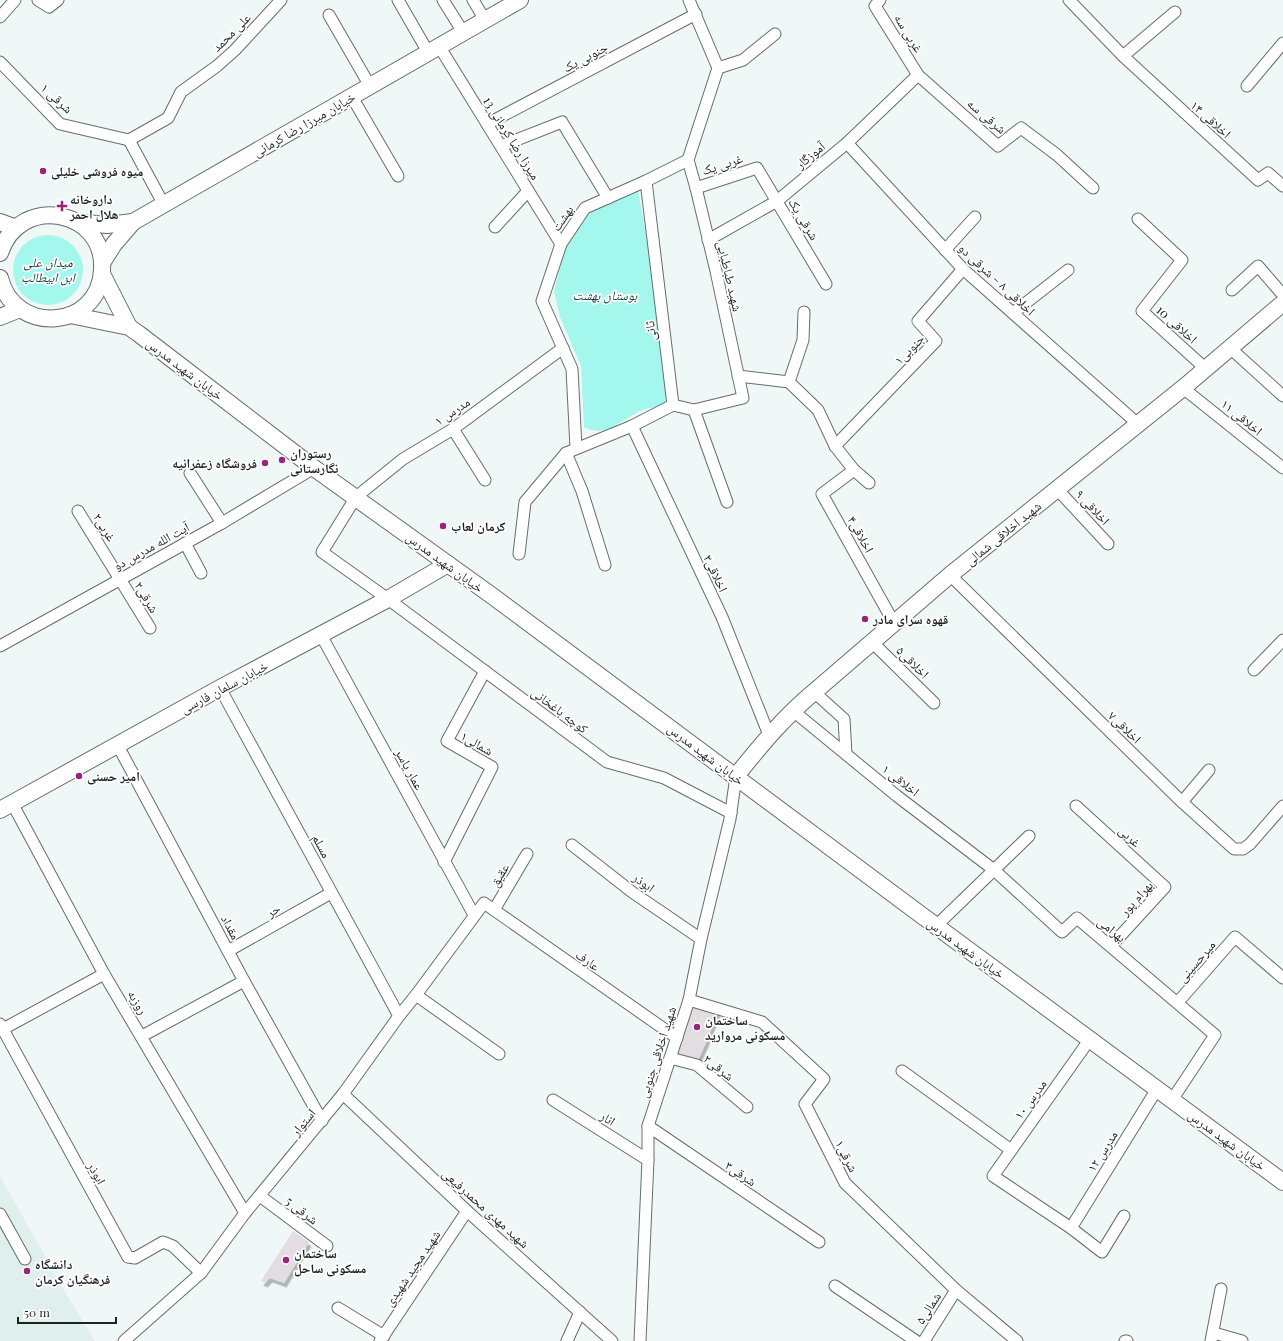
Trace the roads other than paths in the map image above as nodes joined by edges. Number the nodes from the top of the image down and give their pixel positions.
1 (15, 0) edge
2 (38, 0) edge
3 (58, 0) edge
4 (281, 0) edge
5 (398, 0) edge
6 (443, 0) edge
7 (473, 0) edge
8 (520, 0) edge
9 (689, 0) edge
10 (1068, 0) edge
11 (878, 3) edge
12 (1175, 12) dead end
13 (696, 14) junction
14 (329, 15) dead end
15 (0, 17) edge
16 (485, 20) junction
17 (463, 32) junction
18 (775, 34) dead end
19 (1283, 43) edge
20 (434, 49) junction
21 (1123, 56) junction
22 (0, 62) edge
23 (718, 68) junction
24 (918, 75) junction
25 (370, 86) junction
26 (1247, 86) dead end
27 (352, 97) junction
28 (487, 124) junction
29 (130, 140) junction
30 (847, 143) junction
31 (501, 146) junction
32 (688, 160) junction
33 (757, 168) joint
34 (398, 176) dead end
35 (646, 181) junction
36 (1283, 186) edge
37 (696, 188) junction
38 (1094, 188) dead end
39 (528, 191) junction
40 (608, 198) junction
41 (778, 202) junction
42 (164, 205) junction
43 (975, 217) dead end
44 (1138, 219) dead end
45 (0, 222) edge
46 (76, 222) junction
47 (134, 222) junction
48 (495, 227) dead end
49 (16, 228) junction
50 (708, 240) junction
51 (561, 244) junction
52 (945, 250) junction
53 (0, 253) edge
54 (102, 269) junction
55 (963, 269) junction
56 (1068, 270) dead end
57 (0, 278) edge
58 (826, 284) dead end
59 (1232, 290) dead end
60 (1282, 303) edge
61 (20, 309) junction
62 (804, 312) dead end
63 (1013, 313) junction
64 (70, 315) junction
65 (0, 317) edge
66 (129, 327) junction
67 (563, 348) junction
68 (1230, 348) junction
69 (1206, 369) junction
70 (738, 376) junction
71 (789, 382) junction
72 (1183, 388) junction
73 (1283, 396) edge
74 (673, 405) junction
75 (694, 410) junction
76 (1138, 424) junction
77 (632, 426) junction
78 (453, 428) junction
79 (835, 446) junction
80 (576, 448) junction
81 (566, 453) junction
82 (314, 468) junction
83 (1283, 468) edge
84 (854, 470) junction
85 (190, 473) dead end
86 (485, 480) dead end
87 (869, 483) dead end
88 (1057, 489) junction
89 (356, 497) junction
90 (726, 502) dead end
91 (78, 511) dead end
92 (222, 523) junction
93 (185, 543) junction
94 (1108, 544) dead end
95 (519, 554) dead end
96 (448, 564) junction
97 (605, 565) dead end
98 (201, 573) dead end
99 (950, 575) junction
100 (121, 579) junction
101 (388, 599) junction
102 (894, 623) junction
103 (150, 628) dead end
104 (321, 635) junction
105 (1283, 640) edge
106 (872, 642) junction
107 (0, 646) edge
108 (1254, 670) dead end
109 (485, 671) junction
110 (220, 688) junction
111 (814, 692) junction
112 (934, 703) dead end
113 (792, 710) junction
114 (769, 735) junction
115 (117, 744) junction
116 (846, 754) junction
117 (1209, 770) dead end
118 (736, 776) junction
119 (1182, 802) junction
120 (6, 806) edge
121 (1076, 806) dead end
122 (1283, 806) edge
123 (731, 813) junction
124 (1029, 836) dead end
125 (572, 845) dead end
126 (527, 854) dead end
127 (444, 862) junction
128 (994, 870) junction
129 (1165, 887) joint
130 (331, 893) junction
131 (484, 903) joint
132 (494, 910) junction
133 (474, 915) junction
134 (936, 926) junction
135 (701, 939) junction
136 (1111, 946) junction
137 (228, 951) junction
138 (104, 974) junction
139 (1283, 978) edge
140 (244, 981) junction
141 (416, 995) junction
142 (689, 1000) junction
143 (1178, 1002) junction
144 (399, 1016) junction
145 (1, 1026) edge
146 (142, 1036) junction
147 (677, 1038) junction
148 (1090, 1039) junction
149 (500, 1054) dead end
150 (670, 1058) junction
151 (902, 1071) dead end
152 (1157, 1089) junction
153 (343, 1094) junction
154 (554, 1100) dead end
155 (1172, 1100) junction
156 (747, 1107) dead end
157 (322, 1121) junction
158 (648, 1126) junction
159 (1011, 1150) junction
160 (648, 1160) junction
161 (1283, 1182) edge
162 (260, 1196) junction
163 (467, 1210) junction
164 (245, 1213) junction
165 (0, 1214) edge
166 (1124, 1216) dead end
167 (1071, 1228) junction
168 (819, 1242) dead end
169 (327, 1246) dead end
170 (25, 1259) dead end
171 (201, 1273) junction
172 (835, 1286) dead end
173 (1221, 1289) dead end
174 (956, 1290) junction
175 (338, 1308) dead end
176 (580, 1312) junction
177 (1212, 1337) edge
178 (382, 1338) edge
179 (124, 1341) edge
180 (567, 1341) edge
181 (612, 1341) edge
182 (640, 1341) edge
183 (916, 1341) edge
184 (924, 1341) edge
185 (1017, 1341) edge
186 (1242, 1341) edge

1 - 15 street
2 - 3 street
4 - 29 street, علی محمد
5 - 20 street, میرزا رضا کرمانی 13
6 - 17 street
7 - 16 street
8 - 16 main road, خیابان میرزا رضا کرمانی
9 - 13 street
10 - 21 street
11 - 24 street, غربی سه
12 - 21 street
13 - 23 street
13 - 28 street, جنوبی یک
14 - 25 street
16 - 17 main road, خیابان میرزا رضا کرمانی
17 - 20 main road, خیابان میرزا رضا کرمانی
18 - 23 street
19 - 26 street
20 - 25 main road, خیابان میرزا رضا کرمانی
20 - 28 street, میرزا رضا کرمانی 13
21 - 36 street, اخلاقی ۱۴
22 - 29 street, شرقی ۱
23 - 32 street
24 - 30 street, آموزگار
24 - 38 street, شرقی سه
25 - 27 main road, خیابان میرزا رضا کرمانی
27 - 34 street
27 - 42 main road, خیابان میرزا رضا کرمانی
28 - 31 street, میرزا رضا کرمانی 13
29 - 42 street
30 - 41 street, آموزگار
30 - 52 street, اخلاقی ۸ - شرقی دو
31 - 39 street, میرزا رضا کرمانی 13
31 - 40 street
32 - 35 street, بهشت
32 - 37 street, شهید طباطبایی
33 - 37 street, غربی یک
33 - 41 street, شرقی یک
35 - 40 street, بهشت
35 - 74 street, ثانی
37 - 50 street, شهید طباطبایی
39 - 48 street
39 - 51 street, میرزا رضا کرمانی 13
40 - 51 street, بهشت
41 - 50 street, آموزگار
41 - 58 street, شرقی یک
42 - 47 main road, خیابان میرزا رضا کرمانی
43 - 52 street
44 - 69 street, اخلاقی 10
45 - 49 main road
46 - 47 main road
46 - 49 main road
46 - 54 main road, خیابان شهید مدرس
47 - 54 main road, خیابان میرزا رضا کرمانی
49 - 53 main road
50 - 70 street, شهید طباطبایی
51 - 67 street, بهشت
52 - 55 street, اخلاقی ۸ - شرقی دو
54 - 64 main road, خیابان میرزا رضا کرمانی
54 - 66 main road, خیابان شهید مدرس
55 - 63 street, اخلاقی ۸ - شرقی دو
55 - 79 street, جنوبی۱
56 - 63 street
57 - 61 main road
59 - 60 street
60 - 68 main road, شهید اخلاقی شمالی
61 - 64 main road
61 - 65 main road
62 - 71 street
63 - 76 street, اخلاقی ۸ - شرقی دو
64 - 66 main road, خیابان شهید مدرس
66 - 82 main road, خیابان شهید مدرس
67 - 78 street, مدرس ۱
67 - 80 street, بهشت
68 - 69 main road, شهید اخلاقی شمالی
68 - 73 street
69 - 72 main road, شهید اخلاقی شمالی
70 - 71 street
70 - 75 street, شهید طباطبایی
71 - 79 street
72 - 76 main road, شهید اخلاقی شمالی
72 - 83 street, اخلاقی ۱۱
74 - 75 street
74 - 77 street
75 - 90 street
76 - 88 main road, شهید اخلاقی شمالی
77 - 80 street
77 - 114 street, اخلاقی۲
78 - 86 street
78 - 89 street, مدرس ۱
79 - 84 street
80 - 81 street
81 - 95 street
81 - 97 street
82 - 89 main road, خیابان شهید مدرس
82 - 92 street, آیت الله مدرس دو
84 - 87 street
84 - 102 street, اخلاقی۴
85 - 92 street
88 - 94 street, اخلاقی ۹
88 - 99 main road, شهید اخلاقی شمالی
89 - 96 main road, خیابان شهید مدرس
89 - 101 street, مدرس ۱
91 - 100 street, غربی۲
92 - 93 street, آیت الله مدرس دو
93 - 98 street
93 - 100 street, آیت الله مدرس دو
96 - 101 main road, خیابان سلمان فارسی
96 - 118 main road, خیابان شهید مدرس
99 - 102 main road, شهید اخلاقی شمالی
99 - 119 street, اخلاقی۷
100 - 103 street, شرقی۲
100 - 107 street, آیت الله مدرس دو
101 - 104 main road, خیابان سلمان فارسی
101 - 109 street, کوچه باغخانی
102 - 106 main road, شهید اخلاقی شمالی
104 - 110 main road, خیابان سلمان فارسی
104 - 127 street, عمار یاسر
105 - 108 street
106 - 111 main road, شهید اخلاقی شمالی
106 - 112 street, اخلاقی۵
109 - 123 street, کوچه باغخانی
109 - 127 street, شمالی۱
110 - 115 main road, خیابان سلمان فارسی
110 - 130 street, مسلم
111 - 113 main road, شهید اخلاقی شمالی
111 - 116 street
113 - 114 main road, شهید اخلاقی شمالی
113 - 116 street, اخلاقی ۱
114 - 118 main road, شهید اخلاقی شمالی
115 - 120 main road, خیابان سلمان فارسی
115 - 137 street, مقداد
116 - 128 street, اخلاقی ۱
117 - 119 street
118 - 123 street, شهید اخلاقی جنوبی
118 - 134 main road, خیابان شهید مدرس
119 - 122 street, اخلاقی۷
120 - 138 street, روزبه
121 - 129 street, غربی
123 - 135 street, شهید اخلاقی جنوبی
124 - 128 street
125 - 135 street, ابوذر
126 - 132 street, عقیق
127 - 133 street, عمار یاسر
128 - 134 street
128 - 136 street, بهرامی
129 - 136 street, بهرام پور
130 - 137 street, حر
130 - 144 street, مسلم
131 - 132 street, عارف
131 - 133 street, استوار
132 - 147 street, عارف
133 - 141 street, استوار
134 - 148 main road, خیابان شهید مدرس
135 - 142 street, شهید اخلاقی جنوبی
136 - 143 street, بهرامی
137 - 140 street, مقداد
138 - 145 street
138 - 146 street, روزبه
139 - 143 street, میرحسینی
140 - 146 street
140 - 157 street, مقداد
141 - 144 street, استوار
141 - 149 street
142 - 147 street, شهید اخلاقی جنوبی
142 - 174 street, شرقی۱
143 - 155 street, بهرامی
144 - 153 street, استوار
145 - 171 street, ابوذر
146 - 164 street, روزبه
147 - 150 street, شهید اخلاقی جنوبی
148 - 152 main road, خیابان شهید مدرس
148 - 159 street, مدرس ۱۰
150 - 156 street, شرقی۲
150 - 158 street, شهید اخلاقی جنوبی
151 - 159 street
152 - 155 main road, خیابان شهید مدرس
152 - 167 street, مدرس ۱۲
153 - 157 street, استوار
153 - 163 street, شهید مهدی محمدرفیعی
154 - 160 street, انار
155 - 161 main road, خیابان شهید مدرس
157 - 162 street, استوار
158 - 160 street, شهید اخلاقی جنوبی
158 - 168 street, شرقی۳
159 - 167 street, مدرس ۱۰
160 - 182 street, شهید اخلاقی جنوبی
162 - 164 street, استوار
162 - 169 street, شرقی 5
163 - 176 street, شهید مهدی محمدرفیعی
163 - 178 street, شهید مجید شهیدی
164 - 171 street, استوار
165 - 170 street
166 - 167 street
171 - 179 street, استوار
172 - 183 street
173 - 177 street
174 - 184 street, شمالی۵
174 - 185 street, شرقی۱
175 - 178 street
176 - 180 street
176 - 181 street, شهید مهدی محمدرفیعی
177 - 186 street

